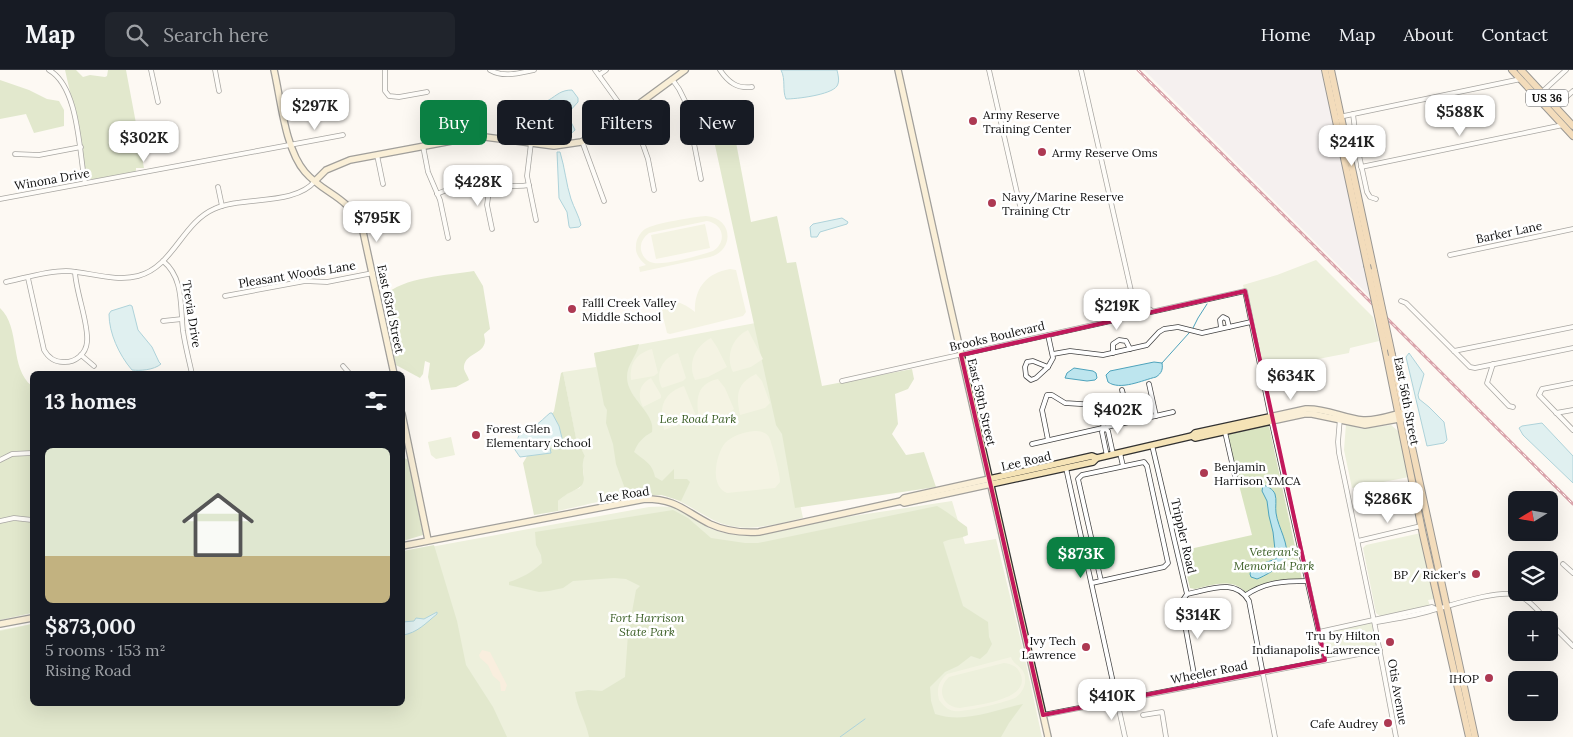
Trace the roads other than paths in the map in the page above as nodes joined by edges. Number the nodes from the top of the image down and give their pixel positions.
1 (49, 70) edge
2 (152, 70) edge
3 (215, 70) edge
4 (274, 70) edge
5 (385, 70) edge
6 (490, 70) edge
7 (534, 70) edge
8 (595, 70) edge
9 (606, 70) edge
10 (685, 70) edge
11 (720, 70) edge
12 (898, 70) edge
13 (989, 70) edge
14 (1081, 70) edge
15 (1325, 70) edge
16 (1332, 70) edge
17 (1512, 70) edge
18 (1521, 70) edge
19 (1566, 70) edge
20 (599, 75) junction
21 (672, 79) junction
22 (1520, 79) junction
23 (752, 87) dead end
24 (219, 91) dead end
25 (1573, 91) edge
26 (427, 92) dead end
27 (1541, 92) junction
28 (617, 100) edge
29 (644, 100) edge
30 (158, 102) dead end
31 (1555, 107) junction
32 (1353, 114) junction
33 (1338, 118) junction
34 (1563, 125) junction
35 (1573, 126) edge
36 (342, 135) dead end
37 (1573, 136) edge
38 (497, 138) edge
39 (582, 141) edge
40 (572, 143) edge
41 (290, 145) junction
42 (530, 145) edge
43 (548, 145) edge
44 (562, 145) edge
45 (583, 145) edge
46 (644, 145) edge
47 (423, 146) junction
48 (81, 148) junction
49 (15, 154) dead end
50 (378, 155) junction
51 (1361, 167) junction
52 (701, 180) dead end
53 (315, 181) junction
54 (85, 183) junction
55 (383, 184) dead end
56 (490, 184) junction
57 (529, 185) junction
58 (218, 187) dead end
59 (654, 190) dead end
60 (437, 194) junction
61 (0, 199) edge
62 (1376, 199) dead end
63 (604, 200) dead end
64 (222, 206) junction
65 (1020, 206) dead end
66 (536, 220) dead end
67 (492, 229) dead end
68 (1573, 229) edge
69 (448, 238) dead end
70 (1450, 255) dead end
71 (163, 261) junction
72 (75, 272) junction
73 (373, 273) junction
74 (28, 278) junction
75 (6, 282) dead end
76 (1132, 295) junction
77 (225, 296) dead end
78 (1401, 301) dead end
79 (1153, 311) junction
80 (1120, 318) junction
81 (182, 319) junction
82 (163, 321) dead end
83 (1251, 322) junction
84 (1229, 326) junction
85 (1573, 327) edge
86 (1221, 328) junction
87 (1048, 335) junction
88 (1573, 348) edge
89 (1130, 349) junction
90 (1454, 351) junction
91 (1113, 353) junction
92 (1053, 354) junction
93 (81, 355) junction
94 (961, 355) junction
95 (1493, 364) junction
96 (94, 366) dead end
97 (342, 366) dead end
98 (1048, 367) junction
99 (191, 371) edge
100 (347, 371) edge
101 (393, 371) edge
102 (842, 381) dead end
103 (1573, 383) edge
104 (1149, 384) dead end
105 (1122, 390) dead end
106 (1513, 407) dead end
107 (1573, 410) edge
108 (1173, 412) dead end
109 (1556, 413) junction
110 (1156, 416) junction
111 (1402, 416) junction
112 (1340, 418) junction
113 (1271, 419) junction
114 (1130, 422) junction
115 (1104, 428) junction
116 (405, 429) edge
117 (1573, 430) edge
118 (1225, 432) junction
119 (1192, 436) junction
120 (1048, 440) junction
121 (1032, 444) dead end
122 (1152, 446) junction
123 (30, 453) edge
124 (1113, 454) junction
125 (1097, 458) junction
126 (0, 460) edge
127 (1123, 466) junction
128 (1066, 468) junction
129 (1100, 471) junction
130 (1235, 476) dead end
131 (990, 482) junction
132 (30, 520) edge
133 (0, 521) edge
134 (1421, 526) junction
135 (428, 540) junction
136 (1358, 541) junction
137 (405, 545) edge
138 (1436, 564) junction
139 (1563, 564) dead end
140 (1573, 573) edge
141 (1101, 581) junction
142 (1307, 581) junction
143 (1092, 583) junction
144 (1187, 594) junction
145 (1246, 595) junction
146 (1441, 608) junction
147 (1538, 611) edge
148 (30, 618) edge
149 (1374, 621) junction
150 (0, 624) edge
151 (1558, 630) edge
152 (1319, 632) junction
153 (1572, 643) edge
154 (1380, 650) junction
155 (1325, 660) junction
156 (1263, 672) junction
157 (1456, 679) junction
158 (1196, 685) junction
159 (1117, 700) junction
160 (1468, 702) junction
161 (1043, 715) junction
162 (1143, 715) dead end
163 (1274, 736) edge
164 (1473, 736) edge
165 (1048, 737) edge
166 (1125, 737) edge
167 (1166, 737) edge
168 (1396, 737) edge

1 - 48 street
2 - 30 street
3 - 24 street
4 - 41 street, East 63rd Street
5 - 26 street
6 - 7 street
8 - 20 street
9 - 20 street
10 - 21 street
11 - 23 street
12 - 94 street, East 59th Street
13 - 65 street
14 - 76 street
15 - 33 main road, East 56th Street
16 - 33 main road, East 56th Street
17 - 22 main road
18 - 27 main road, US 36
19 - 27 street
20 - 28 street
21 - 29 street
21 - 52 street
22 - 32 street
22 - 34 main road
25 - 31 street
27 - 31 main road, US 36
31 - 35 main road, US 36
32 - 33 street
32 - 51 street
33 - 111 main road, East 56th Street, bridge
33 - 111 main road, East 56th Street, bridge
34 - 37 main road
34 - 51 street
36 - 41 street, Winona Drive
38 - 47 street
39 - 40 street
41 - 53 street, East 63rd Street
41 - 54 street, Winona Drive
42 - 57 street
43 - 44 street
45 - 63 street
46 - 59 street
47 - 50 street
47 - 60 street
48 - 49 street
48 - 54 street
50 - 53 street
50 - 55 street
51 - 62 street
53 - 64 street
53 - 73 street, East 63rd Street
54 - 61 street, Winona Drive
56 - 57 street
56 - 60 street
56 - 67 street
57 - 66 street
58 - 64 street
60 - 69 street
64 - 71 street
68 - 70 street, Barker Lane
71 - 72 street
71 - 81 street, Trevia Drive
72 - 74 street
72 - 93 street
73 - 77 street, Pleasant Woods Lane
73 - 101 street, East 63rd Street
74 - 75 street
74 - 93 street
76 - 79 street
76 - 80 street
78 - 90 street
79 - 80 street, Brooks Boulevard
79 - 83 street, Brooks Boulevard
80 - 87 street, Brooks Boulevard
81 - 82 street
81 - 99 street, Trevia Drive
83 - 84 street
83 - 113 street
84 - 86 street
84 - 86 street
85 - 90 street
86 - 89 street
87 - 92 street
87 - 94 street, Brooks Boulevard
88 - 95 street
89 - 91 street
89 - 91 street
90 - 95 street
91 - 92 street
92 - 98 street
93 - 96 street
94 - 102 street, Brooks Boulevard
94 - 131 street, East 59th Street
95 - 106 street
97 - 100 street
98 - 98 street
103 - 109 street
104 - 110 street
105 - 114 street
107 - 109 street
108 - 110 street
109 - 117 street
110 - 114 street
111 - 112 street, Lee Road
111 - 134 main road, East 56th Street
111 - 138 main road, East 56th Street
112 - 113 street, Lee Road
112 - 136 street, Otis Avenue
113 - 118 street, Lee Road
113 - 119 street, Lee Road
113 - 142 street
114 - 115 street
115 - 120 street
115 - 120 street
115 - 124 street
116 - 135 street
118 - 119 street, Lee Road
118 - 130 street
119 - 122 street, Lee Road
120 - 121 street
122 - 124 street, Lee Road
122 - 144 street, Trippler Road
123 - 126 street
124 - 125 street, Lee Road
124 - 127 street
125 - 128 street, Lee Road
125 - 129 street
125 - 131 street, Lee Road
127 - 129 street
127 - 141 street
128 - 131 street, Lee Road
128 - 143 street
129 - 141 street
131 - 135 street, Lee Road
131 - 161 street, East 59th Street
132 - 133 street
134 - 136 street
134 - 138 main road
134 - 146 main road, East 56th Street
135 - 137 street, Lee Road
136 - 149 street, Otis Avenue
138 - 146 main road, East 56th Street
139 - 140 street
141 - 143 street
142 - 145 street
142 - 152 street
143 - 159 street
144 - 145 street
144 - 158 street
145 - 156 street
146 - 147 street
146 - 149 street
146 - 157 main road, East 56th Street
146 - 160 main road, East 56th Street
148 - 150 street
149 - 152 street
149 - 154 street, Otis Avenue
151 - 153 street
152 - 155 street
154 - 155 street, Wheeler Road
154 - 168 street, Otis Avenue
155 - 156 street, Wheeler Road
156 - 158 street, Wheeler Road
156 - 163 street
157 - 160 main road
157 - 164 main road, East 56th Street
158 - 159 street, Wheeler Road
159 - 161 street, Wheeler Road
159 - 166 street
160 - 164 main road, East 56th Street
161 - 165 street, East 59th Street
162 - 167 street

